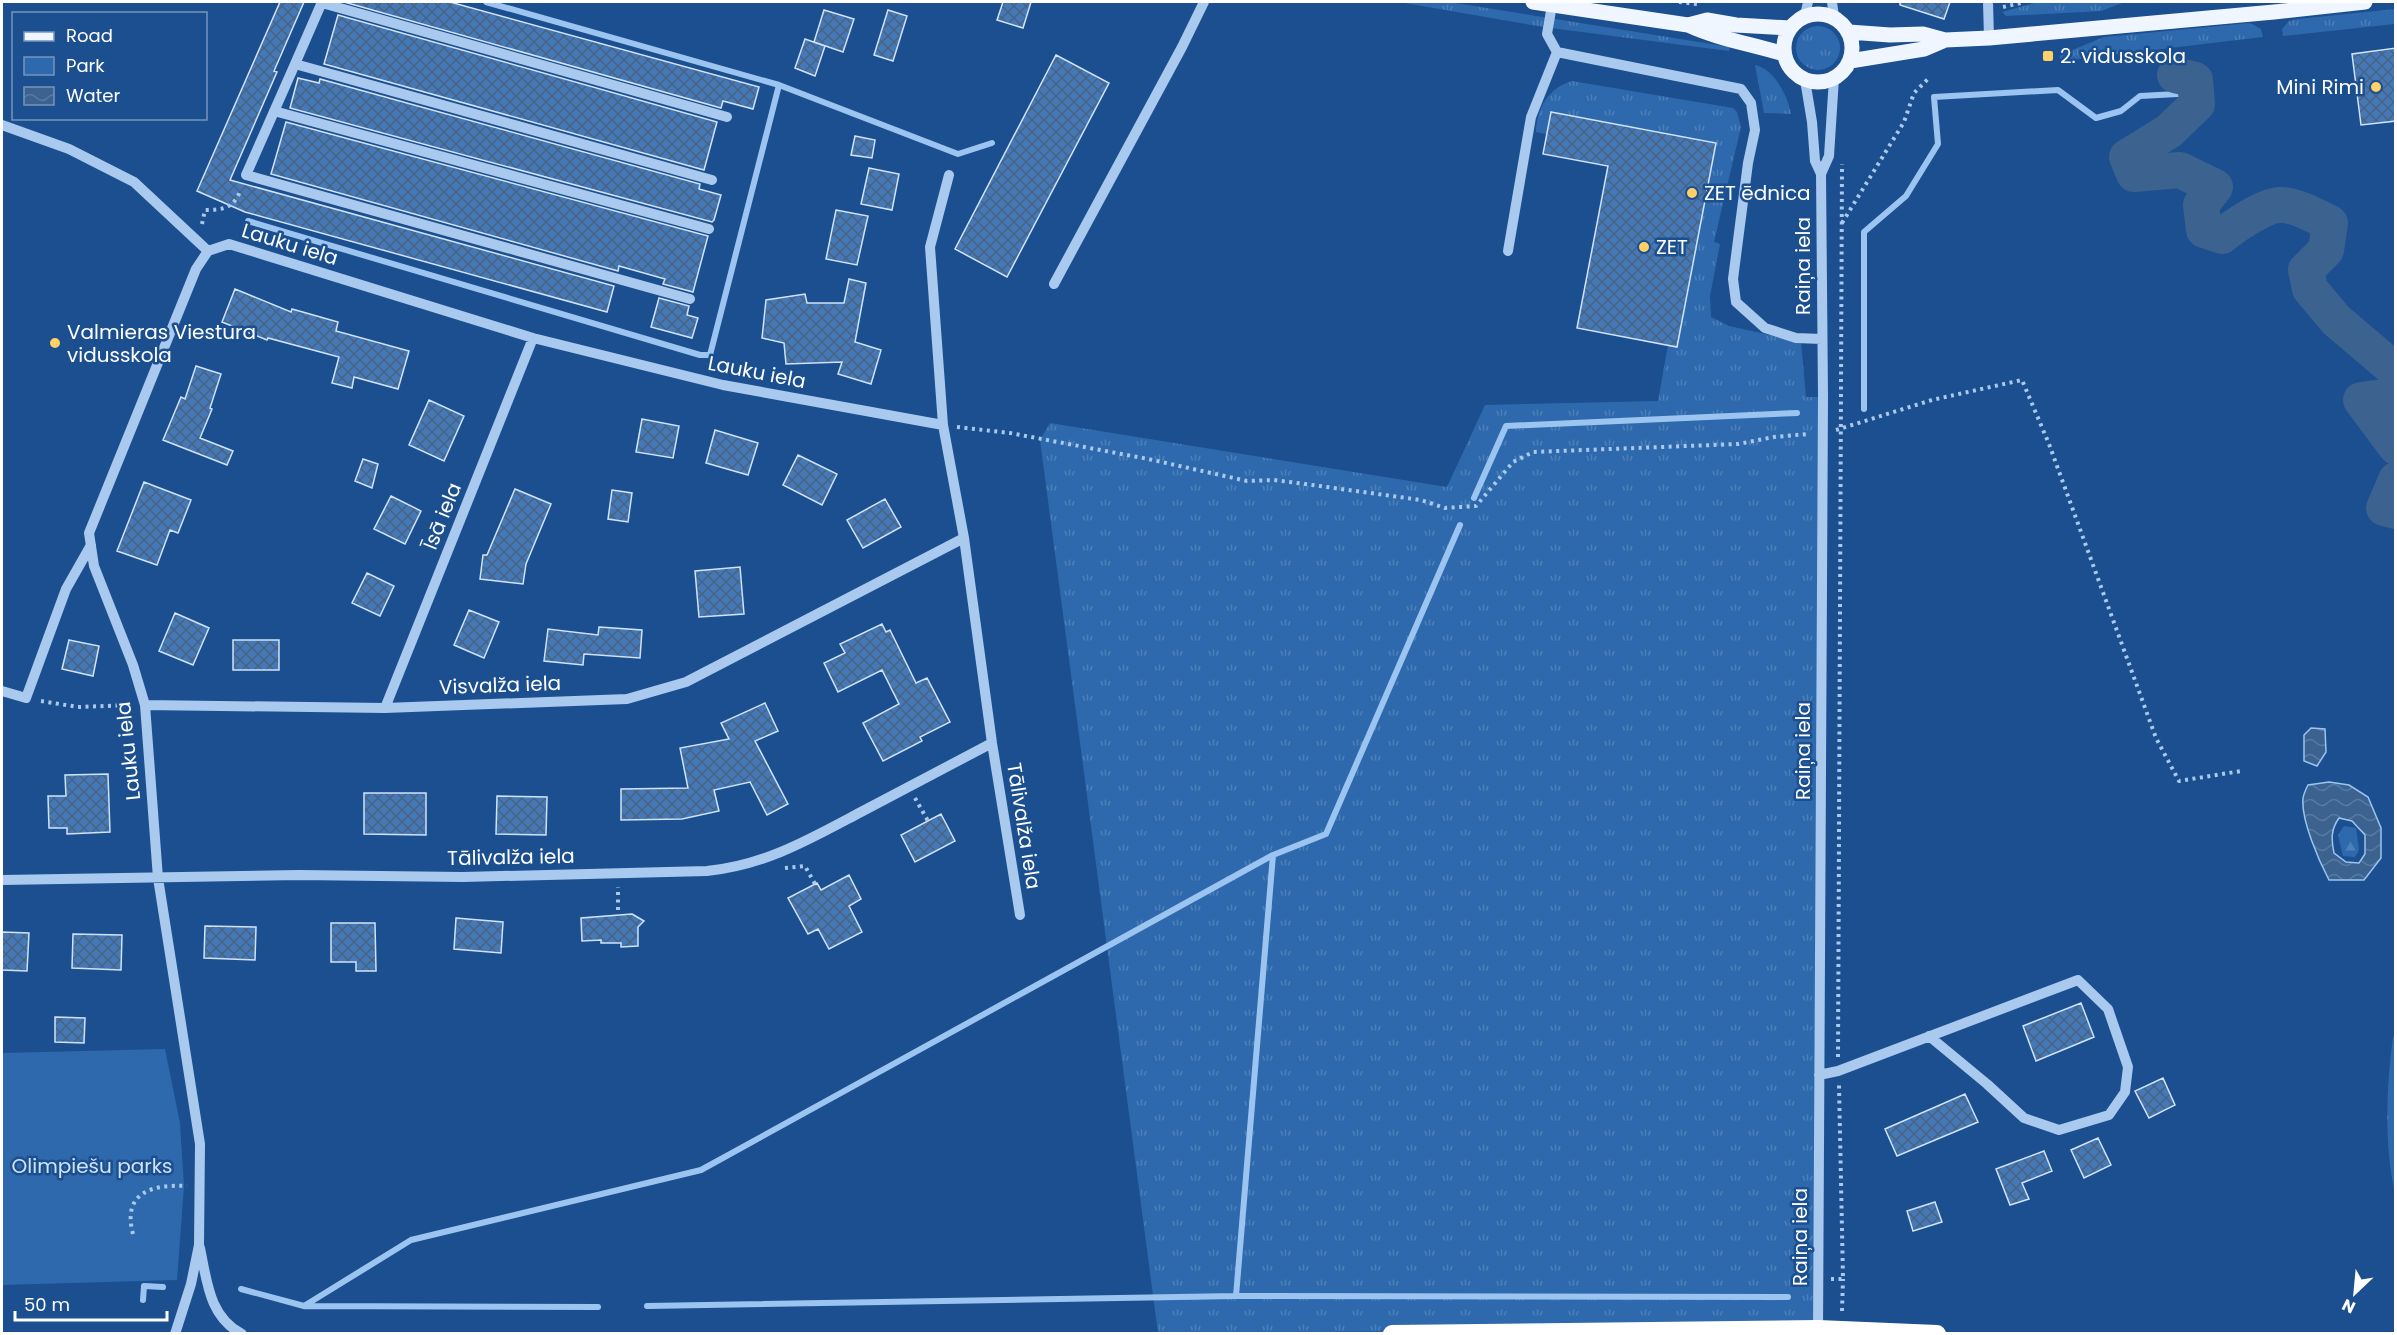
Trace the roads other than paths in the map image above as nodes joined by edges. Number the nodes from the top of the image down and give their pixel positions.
1 (322, 2) edge
2 (1203, 2) edge
3 (1533, 2) edge
4 (1988, 2) edge
5 (2365, 2) edge
6 (1552, 4) junction
7 (1807, 8) edge
8 (1833, 9) edge
9 (1688, 25) junction
10 (1789, 28) junction
11 (1849, 32) junction
12 (1989, 38) junction
13 (1945, 40) junction
14 (1557, 52) junction
15 (1784, 54) junction
16 (1850, 61) junction
17 (295, 64) junction
18 (1834, 78) junction
19 (1805, 80) junction
20 (274, 111) junction
21 (727, 117) dead end
22 (2, 125) edge
23 (1821, 174) junction
24 (949, 175) dead end
25 (712, 180) dead end
26 (709, 229) dead end
27 (208, 251) junction
28 (1508, 251) dead end
29 (1054, 284) dead end
30 (690, 299) dead end
31 (533, 338) junction
32 (1822, 339) junction
33 (943, 425) junction
34 (964, 538) junction
35 (91, 545) junction
36 (2, 691) edge
37 (145, 705) junction
38 (385, 708) junction
39 (992, 743) junction
40 (158, 878) junction
41 (2, 880) edge
42 (1020, 915) dead end
43 (1929, 1036) junction
44 (1819, 1075) junction
45 (199, 1245) junction
46 (1818, 1331) edge
47 (175, 1334) edge
48 (242, 1334) edge
49 (1392, 1334) edge
50 (1937, 1334) edge

1 - 17 street
1 - 21 street
2 - 29 street
3 - 6 main road
4 - 12 street
5 - 12 main road
6 - 9 main road
6 - 14 street
7 - 8 main road
7 - 10 main road
8 - 11 main road
9 - 10 main road
9 - 15 main road
10 - 15 main road
11 - 13 main road
11 - 16 main road
12 - 13 main road
13 - 16 main road
14 - 28 street
14 - 32 street
15 - 19 main road
16 - 18 main road
17 - 20 street
17 - 25 street
18 - 19 main road
18 - 23 street, Raiņa iela
19 - 23 street, Raiņa iela
20 - 26 street
20 - 30 street
22 - 27 street
23 - 32 street, Raiņa iela
24 - 33 street
27 - 31 street, Lauku iela
27 - 35 street, Lauku iela
31 - 33 street, Lauku iela
31 - 38 street, Īsā iela
32 - 44 street, Raiņa iela
33 - 34 street
34 - 38 street, Visvalža iela
34 - 39 street, Tālivalža iela
35 - 36 street
35 - 37 street, Lauku iela
37 - 38 street, Visvalža iela
37 - 40 street, Lauku iela
39 - 40 street, Tālivalža iela
39 - 42 street, Tālivalža iela
40 - 41 street, Tālivalža iela
40 - 45 street, Lauku iela
43 - 43 street
43 - 44 street
44 - 46 street, Raiņa iela
45 - 47 street
45 - 48 street
46 - 49 highway
46 - 50 highway

